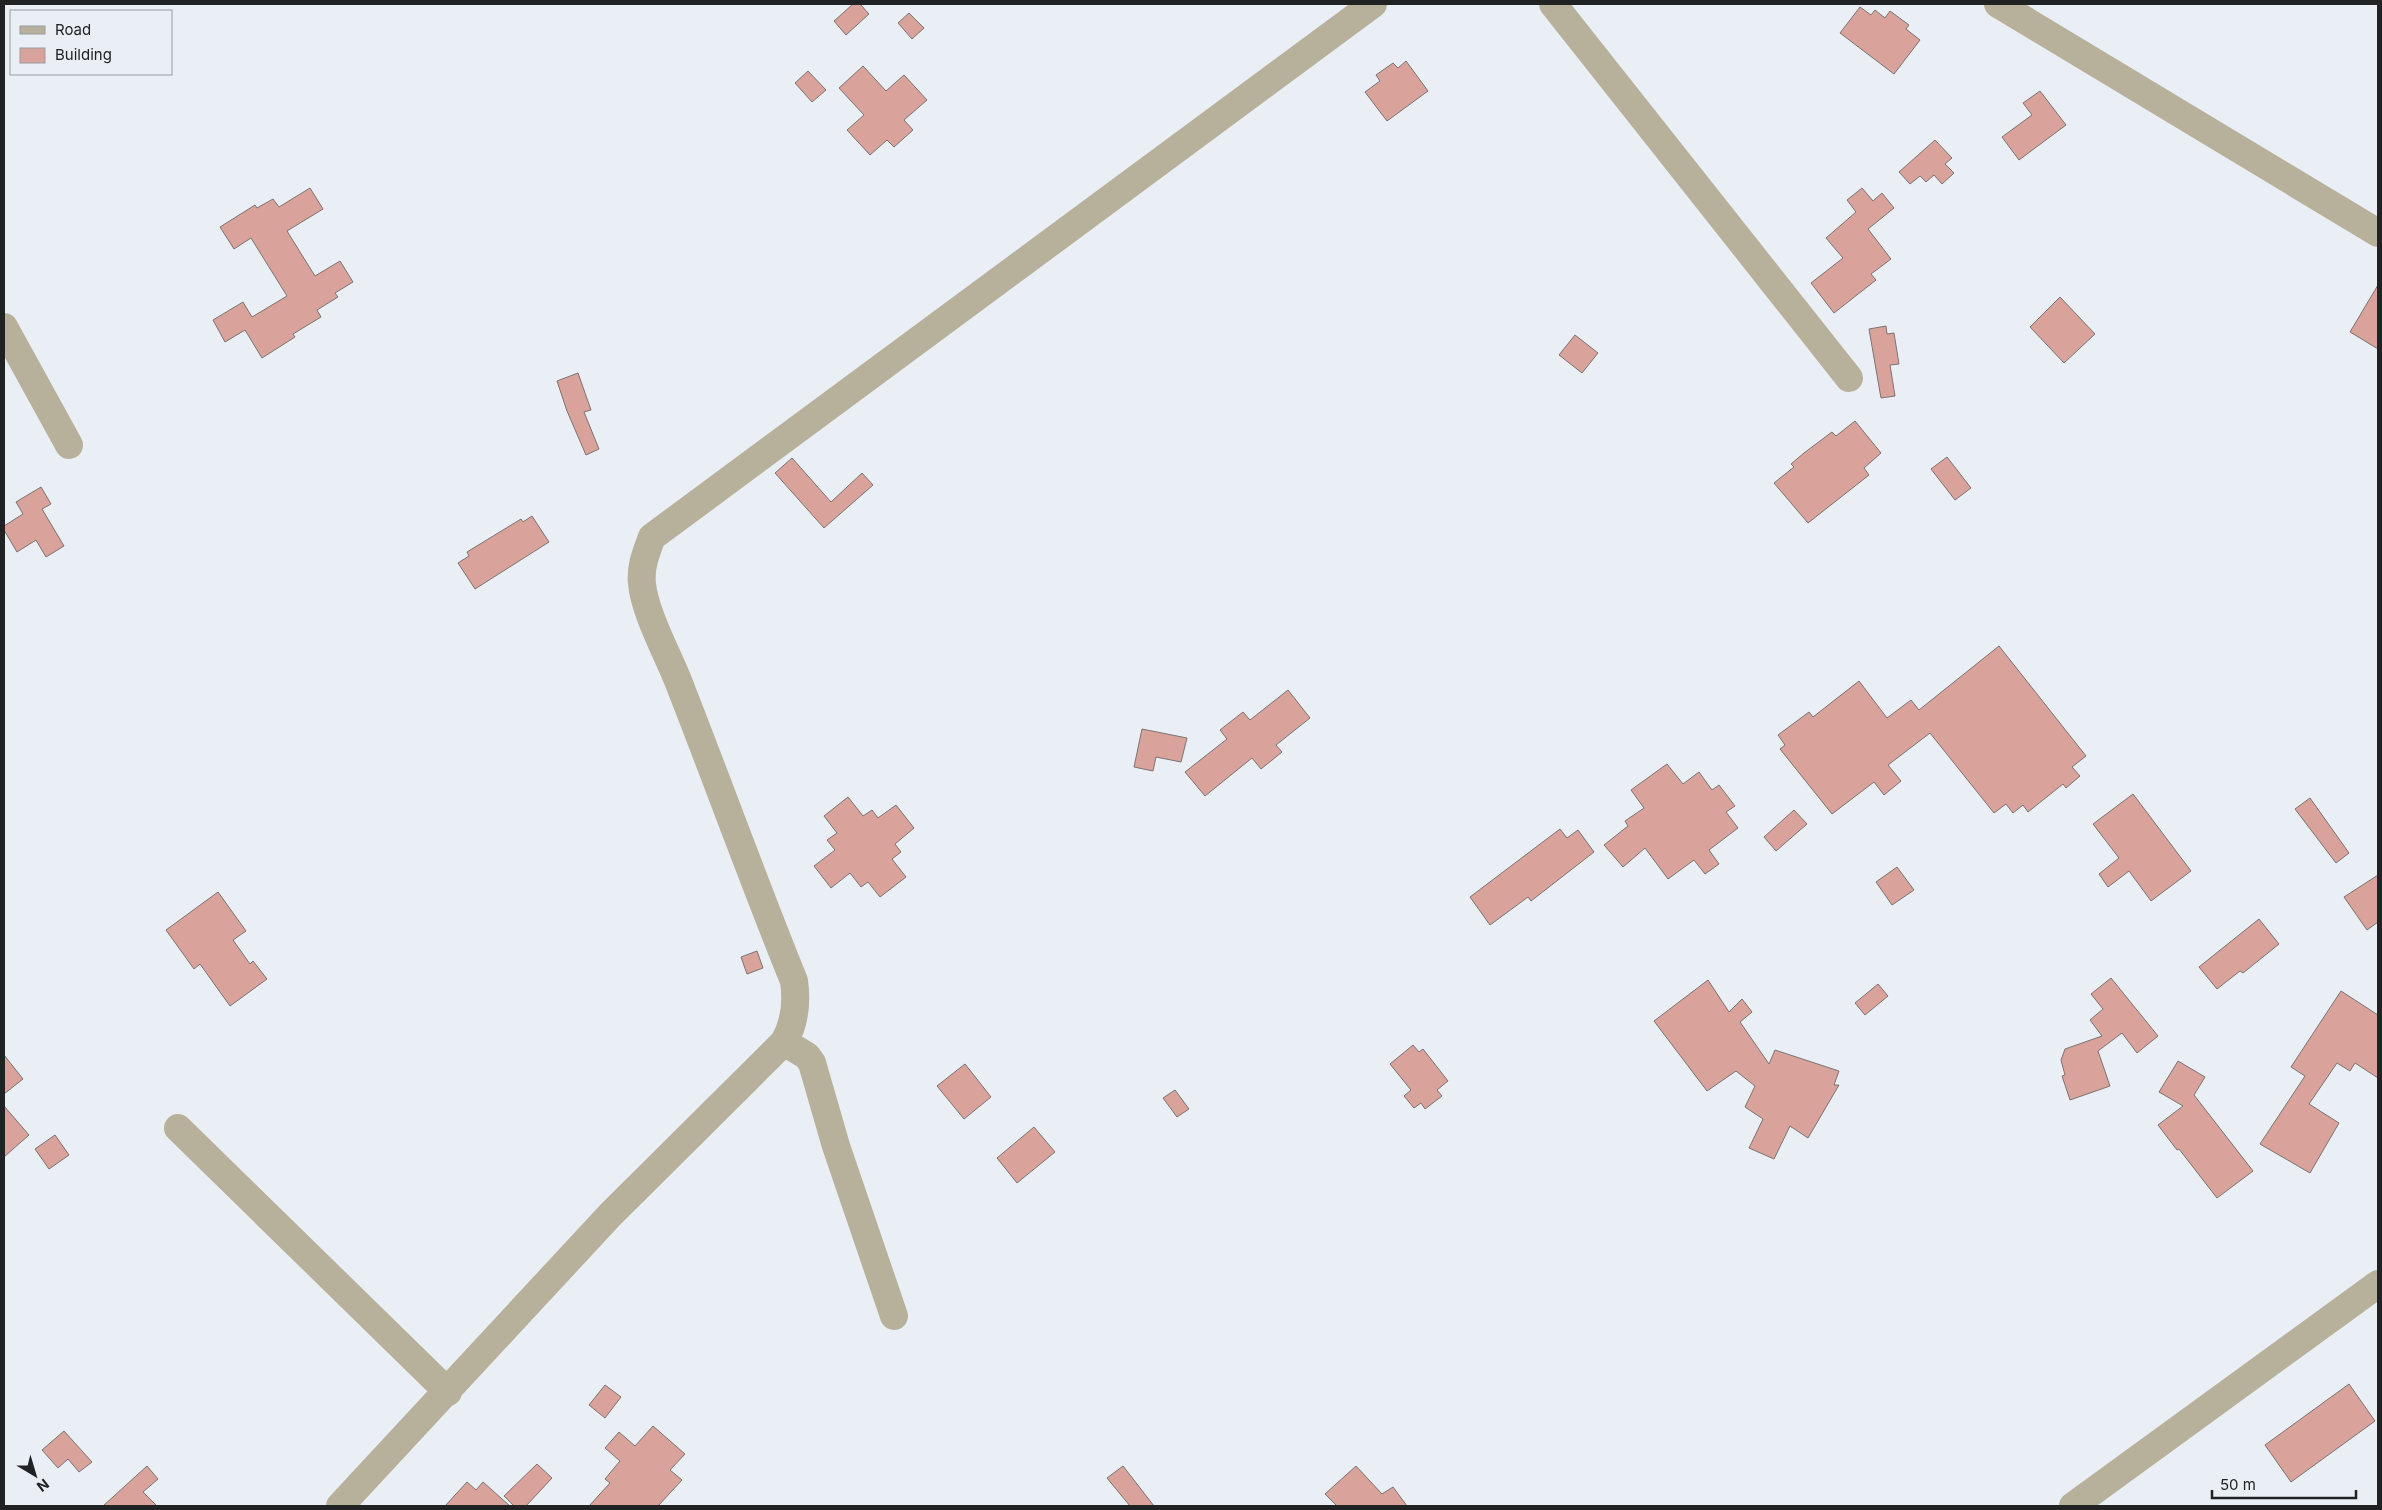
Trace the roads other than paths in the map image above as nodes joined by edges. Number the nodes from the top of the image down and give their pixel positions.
1 (1373, 4) edge
2 (1552, 4) edge
3 (1998, 4) edge
4 (2378, 233) edge
5 (4, 327) edge
6 (1849, 378) dead end
7 (69, 445) dead end
8 (784, 1042) junction
9 (178, 1128) dead end
10 (2378, 1284) edge
11 (894, 1316) dead end
12 (448, 1392) junction
13 (340, 1506) edge
14 (2072, 1506) edge

1 - 8 street
2 - 6 street
3 - 4 street
5 - 7 street
8 - 11 street
8 - 12 street
9 - 12 street
10 - 14 street
12 - 13 street

